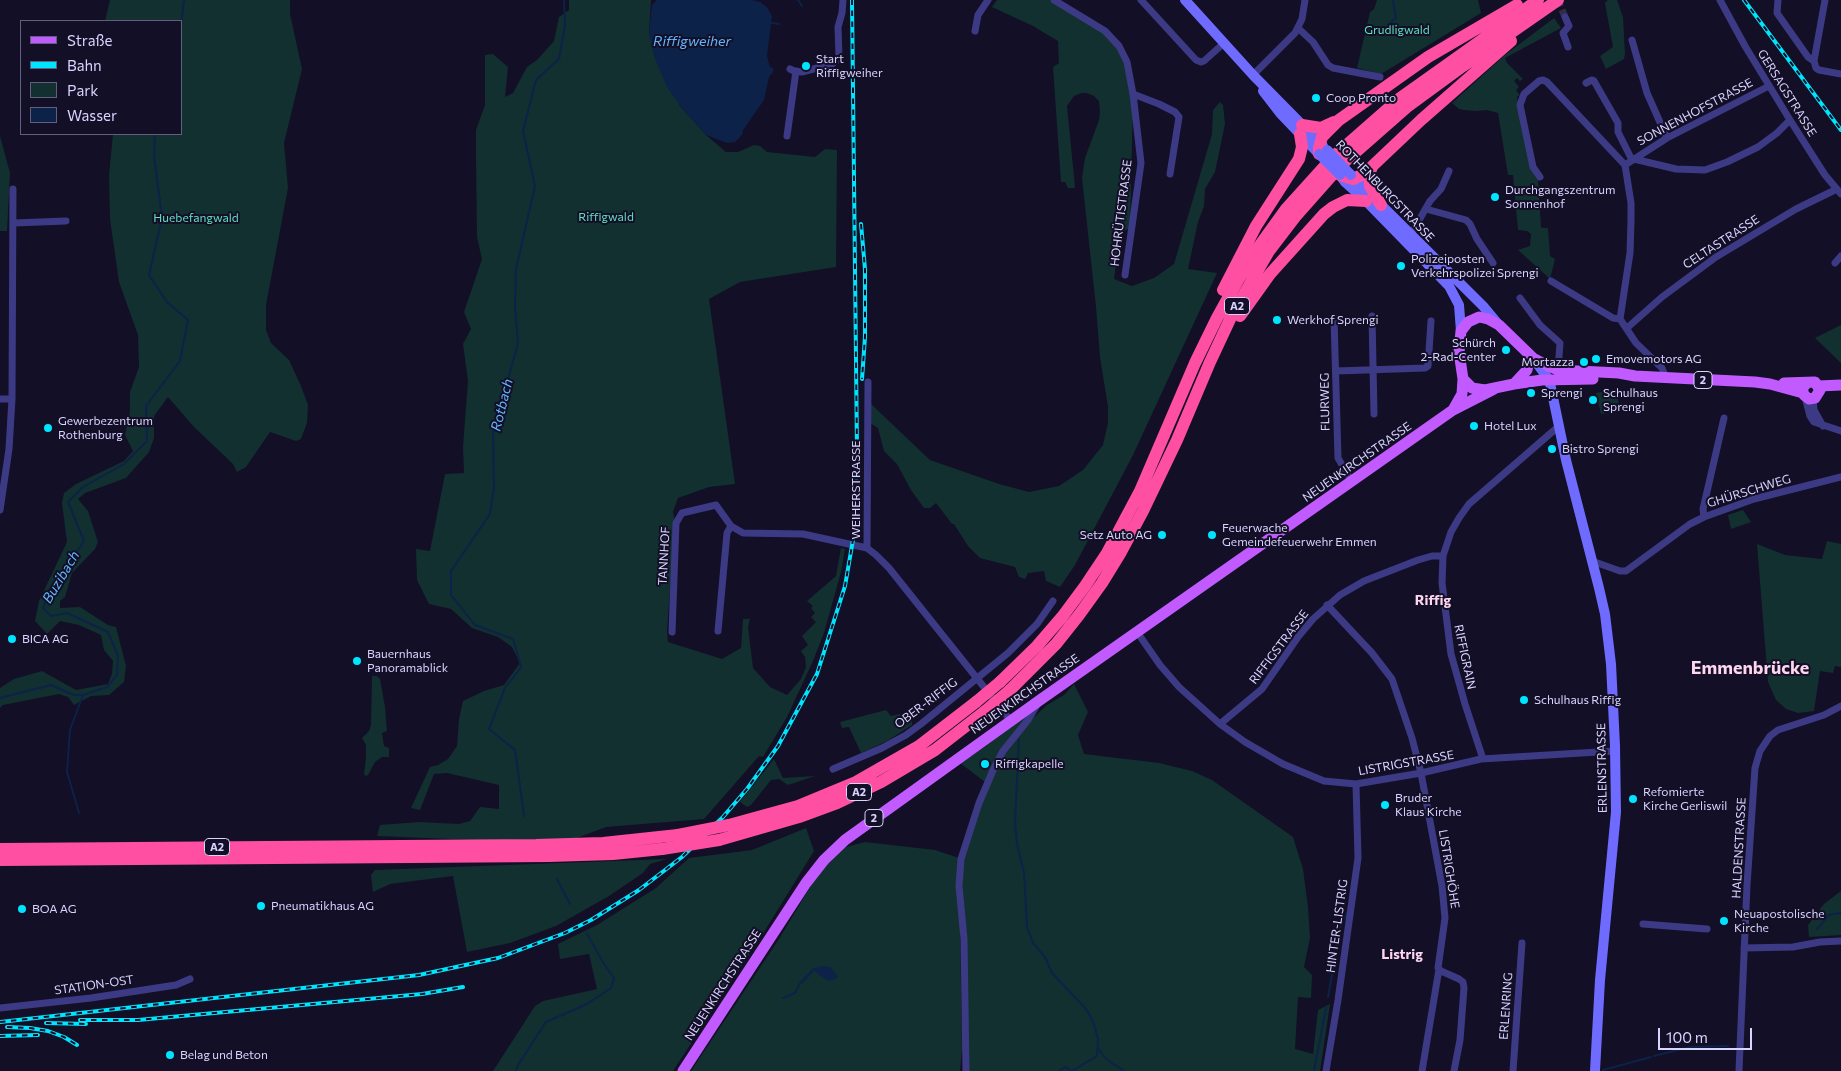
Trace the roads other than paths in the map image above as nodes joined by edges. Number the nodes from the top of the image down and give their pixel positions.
1 (843, 0) edge
2 (988, 0) edge
3 (1054, 0) edge
4 (1141, 0) edge
5 (1185, 0) edge
6 (1305, 0) edge
7 (1525, 0) edge
8 (1538, 0) edge
9 (1558, 0) edge
10 (1568, 0) edge
11 (1720, 0) edge
12 (1778, 0) edge
13 (1825, 0) edge
14 (1565, 17) tunnel mouth
15 (1298, 28) junction
16 (975, 32) dead end
17 (1632, 40) dead end
18 (1224, 43) junction
19 (1568, 47) dead end
20 (1814, 60) junction
21 (1841, 74) edge
22 (1253, 75) junction
23 (1380, 77) dead end
24 (1586, 83) dead end
25 (1769, 86) junction
26 (1133, 94) junction
27 (1339, 120) junction
28 (1790, 120) junction
29 (1301, 130) junction
30 (786, 136) dead end
31 (1667, 138) junction
32 (1321, 149) junction
33 (1299, 159) junction
34 (1633, 159) junction
35 (1625, 165) junction
36 (1372, 167) junction
37 (1449, 171) dead end
38 (1170, 174) dead end
39 (1540, 177) dead end
40 (1348, 178) junction
41 (13, 189) dead end
42 (1839, 191) edge
43 (1366, 201) junction
44 (1381, 204) junction
45 (1426, 208) junction
46 (66, 221) dead end
47 (14, 223) junction
48 (1406, 237) junction
49 (1841, 256) edge
50 (1493, 263) dead end
51 (1835, 263) dead end
52 (1125, 275) dead end
53 (1551, 281) dead end
54 (1520, 298) dead end
55 (1372, 316) dead end
56 (1334, 318) dead end
57 (1620, 319) junction
58 (1431, 321) dead end
59 (1499, 325) junction
60 (1627, 328) junction
61 (1462, 331) junction
62 (1531, 356) junction
63 (1195, 363) junction
64 (1372, 370) junction
65 (1558, 370) junction
66 (1336, 371) junction
67 (1636, 376) junction
68 (1666, 378) junction
69 (1463, 379) junction
70 (1549, 380) junction
71 (868, 382) dead end
72 (1514, 384) junction
73 (1841, 385) edge
74 (1494, 389) junction
75 (1841, 390) edge
76 (1811, 392) junction
77 (0, 399) edge
78 (12, 399) junction
79 (1453, 410) junction
80 (1374, 414) dead end
81 (1724, 418) dead end
82 (1559, 426) junction
83 (1841, 431) edge
84 (1180, 434) junction
85 (1841, 477) edge
86 (1352, 482) junction
87 (0, 510) edge
88 (1704, 517) junction
89 (731, 526) junction
90 (867, 548) junction
91 (1443, 556) junction
92 (1592, 561) junction
93 (1053, 601) dead end
94 (1327, 605) junction
95 (718, 631) dead end
96 (672, 632) dead end
97 (1137, 632) junction
98 (977, 678) junction
99 (1005, 686) junction
100 (1040, 700) junction
101 (980, 707) junction
102 (1840, 707) edge
103 (1011, 721) junction
104 (1220, 724) junction
105 (1615, 751) junction
106 (1481, 759) junction
107 (833, 769) dead end
108 (1422, 773) junction
109 (1356, 784) junction
110 (0, 842) edge
111 (76, 848) junction
112 (0, 849) edge
113 (603, 849) junction
114 (477, 851) junction
115 (0, 860) edge
116 (1643, 924) dead end
117 (1707, 928) dead end
118 (1841, 941) edge
119 (1522, 943) dead end
120 (1744, 948) junction
121 (1438, 969) junction
122 (190, 979) dead end
123 (0, 1008) edge
124 (683, 1071) edge
125 (966, 1071) edge
126 (1326, 1071) edge
127 (1422, 1071) edge
128 (1454, 1071) edge
129 (1513, 1071) edge
130 (1595, 1071) edge
131 (1739, 1071) edge

1 - 30 street
2 - 16 street
3 - 26 street, HOHRÜTISTRASSE
4 - 18 street
5 - 18 street, ROTHENBURGSTRASSE
6 - 15 street
7 - 27 highway
8 - 63 highway, A2
9 - 84 highway, A2
10 - 36 highway
11 - 25 street, GERSAGSTRASSE
12 - 20 street
13 - 20 street
14 - 19 street
15 - 22 street
15 - 23 street
17 - 31 street
18 - 22 street, ROTHENBURGSTRASSE
20 - 21 street
22 - 29 street, ROTHENBURGSTRASSE
24 - 34 street
25 - 28 street, GERSAGSTRASSE
25 - 31 street, SONNENHOFSTRASSE
26 - 38 street
26 - 52 street, HOHRÜTISTRASSE
27 - 29 highway
27 - 32 highway
28 - 34 street
28 - 42 street, GERSAGSTRASSE
29 - 32 street, ROTHENBURGSTRASSE
29 - 33 highway
31 - 34 street, SONNENHOFSTRASSE
32 - 33 highway
32 - 40 street, ROTHENBURGSTRASSE, bridge
33 - 63 highway
34 - 35 street, SONNENHOFSTRASSE
35 - 39 street
35 - 57 street
36 - 40 highway
36 - 44 highway
37 - 45 street
40 - 43 street, ROTHENBURGSTRASSE
40 - 44 street, ROTHENBURGSTRASSE
41 - 47 street
42 - 60 street, CELTASTRASSE
43 - 48 street, ROTHENBURGSTRASSE
43 - 84 highway
44 - 48 street, ROTHENBURGSTRASSE
45 - 48 street
45 - 50 street
46 - 47 street
47 - 78 street
48 - 59 street, ROTHENBURGSTRASSE
48 - 61 street, ROTHENBURGSTRASSE
49 - 51 street
53 - 57 street
54 - 65 street
55 - 64 street
56 - 66 street, FLURWEG
57 - 60 street
58 - 64 street
59 - 61 main road, 2
59 - 62 main road, 2
60 - 68 street
61 - 69 main road
62 - 65 main road, 2
62 - 70 street
62 - 72 main road
63 - 99 highway, A2
64 - 66 street
64 - 80 street
65 - 67 main road, 2
66 - 86 street, FLURWEG
67 - 68 main road, 2
67 - 70 main road, 2
68 - 76 main road, 2
69 - 74 main road
69 - 79 main road
70 - 72 main road, 2
70 - 82 street, ERLENSTRASSE
71 - 90 street, WEIHERSTRASSE
72 - 74 main road, 2
73 - 76 main road, 2
74 - 79 main road, 2
75 - 76 main road, 2
76 - 83 street
77 - 78 street
78 - 87 street
79 - 86 main road, NEUENKIRCHSTRASSE / 2
81 - 88 street
82 - 91 street
82 - 92 street, ERLENSTRASSE
84 - 99 highway, A2
85 - 88 street, GHÜRSCHWEG
86 - 97 main road, NEUENKIRCHSTRASSE / 2
88 - 92 street, GHÜRSCHWEG
89 - 90 street
89 - 95 street
89 - 96 street, TANNHOF
90 - 98 street, WEIHERSTRASSE
91 - 94 street, RIFFIGSTRASSE
91 - 106 street, RIFFIGRAIN
92 - 105 street, ERLENSTRASSE
93 - 98 street
94 - 104 street, RIFFIGSTRASSE
94 - 108 street, LISTRIGHÖHE
97 - 100 main road, NEUENKIRCHSTRASSE / 2
97 - 104 street, LISTRIGSTRASSE
98 - 103 street, WEIHERSTRASSE
98 - 107 street, OBER-RIFFIG
99 - 101 highway, A2, bridge
100 - 103 main road, NEUENKIRCHSTRASSE / 2
100 - 125 street
101 - 113 highway, A2, bridge
101 - 113 highway, A2, bridge
102 - 120 street, HALDENSTRASSE
103 - 124 main road, NEUENKIRCHSTRASSE / 2
104 - 109 street, LISTRIGSTRASSE
105 - 106 street, LISTRIGSTRASSE
105 - 130 street, ERLENSTRASSE
106 - 108 street, LISTRIGSTRASSE
108 - 109 street, LISTRIGSTRASSE
108 - 121 street, LISTRIGHÖHE
109 - 126 street, HINTER-LISTRIG
110 - 111 highway
111 - 112 highway, A2
111 - 114 highway, A2
113 - 114 highway, A2
114 - 115 highway, A2
116 - 117 street
118 - 120 street
119 - 129 street, ERLENRING
120 - 131 street, HALDENSTRASSE
121 - 127 street, LISTRIGHÖHE
121 - 128 street
122 - 123 street, STATION-OST

